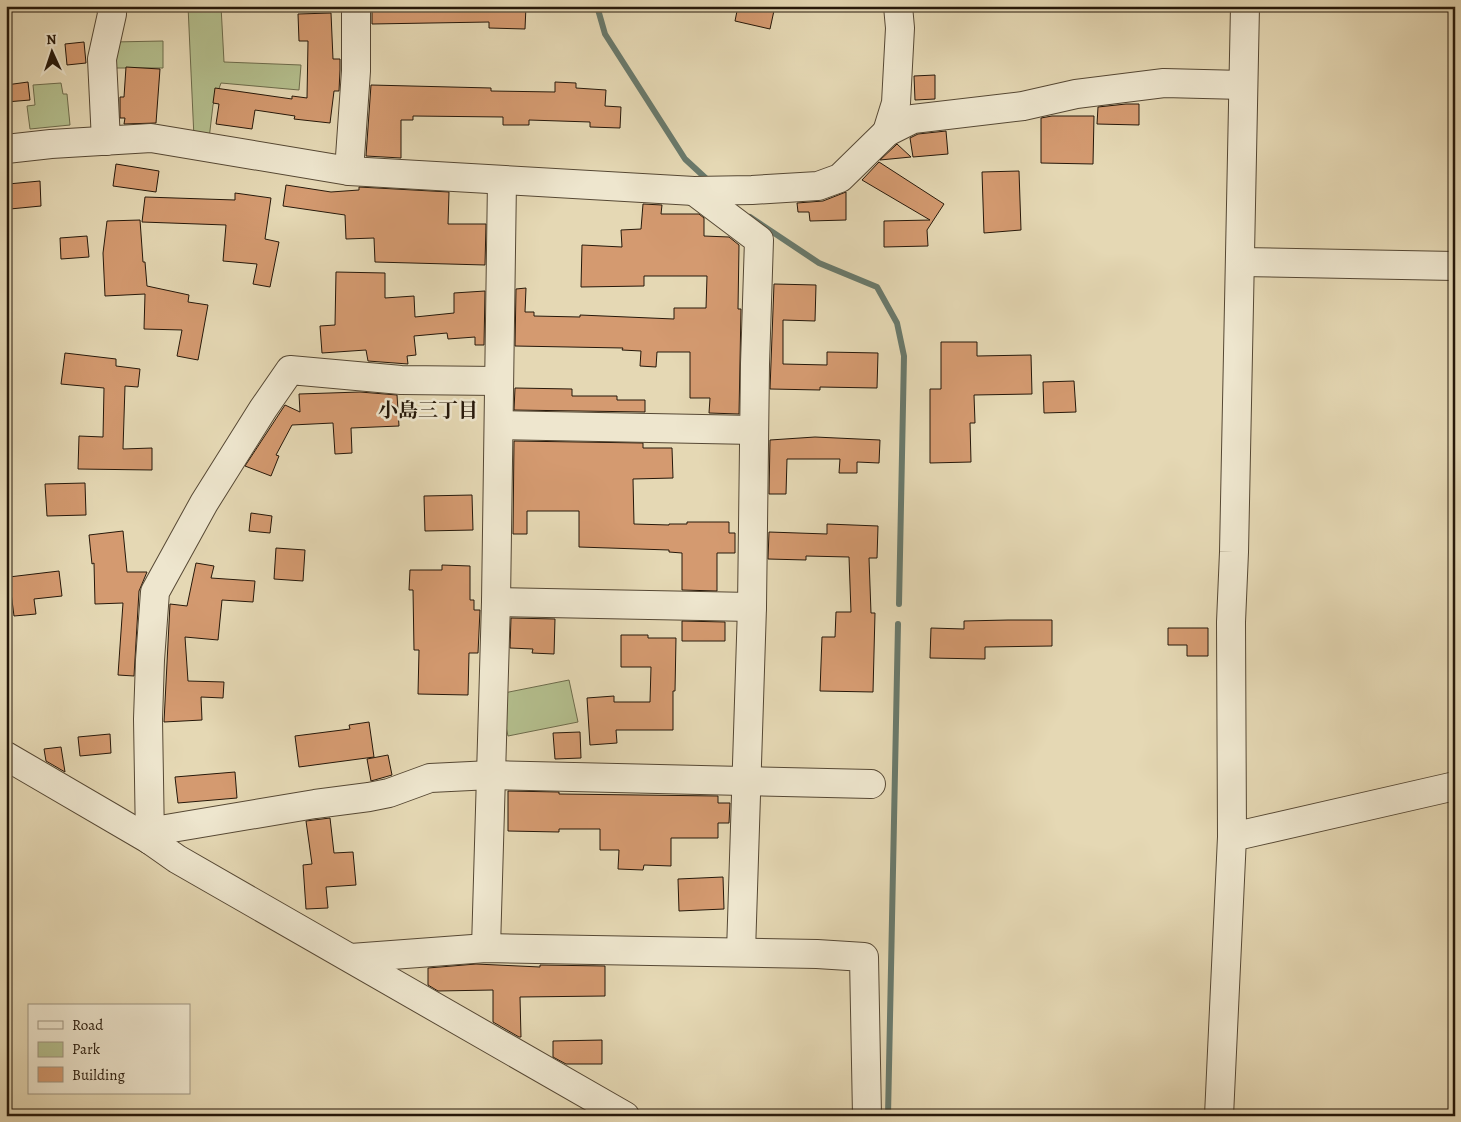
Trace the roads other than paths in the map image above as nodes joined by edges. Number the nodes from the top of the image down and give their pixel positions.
1 (111, 6) edge
2 (356, 6) edge
3 (898, 6) edge
4 (1245, 6) edge
5 (1243, 85) junction
6 (887, 132) junction
7 (106, 141) junction
8 (6, 149) edge
9 (349, 171) junction
10 (502, 180) junction
11 (694, 191) junction
12 (1240, 262) junction
13 (1455, 266) edge
14 (499, 381) junction
15 (499, 426) junction
16 (754, 430) junction
17 (496, 602) junction
18 (752, 606) junction
19 (6, 756) edge
20 (491, 775) junction
21 (747, 781) junction
22 (871, 784) dead end
23 (1455, 786) edge
24 (1232, 837) junction
25 (150, 840) junction
26 (486, 948) junction
27 (741, 952) junction
28 (351, 958) junction
29 (625, 1116) edge
30 (867, 1116) edge
31 (1219, 1116) edge

1 - 7 street
2 - 9 street
3 - 6 street
4 - 5 street
5 - 6 street
5 - 12 street
6 - 11 street
7 - 8 street
7 - 9 street
9 - 10 street
10 - 11 street
10 - 14 street
11 - 16 street
12 - 13 street
12 - 24 street
14 - 15 street
14 - 25 street
15 - 16 street
15 - 17 street
16 - 18 street
17 - 18 street
17 - 20 street
18 - 21 street
19 - 25 street
20 - 21 street
20 - 25 street
20 - 26 street
21 - 22 street
21 - 27 street
23 - 24 street
24 - 31 street
25 - 28 street
26 - 27 street
26 - 28 street
27 - 30 street
28 - 29 street

